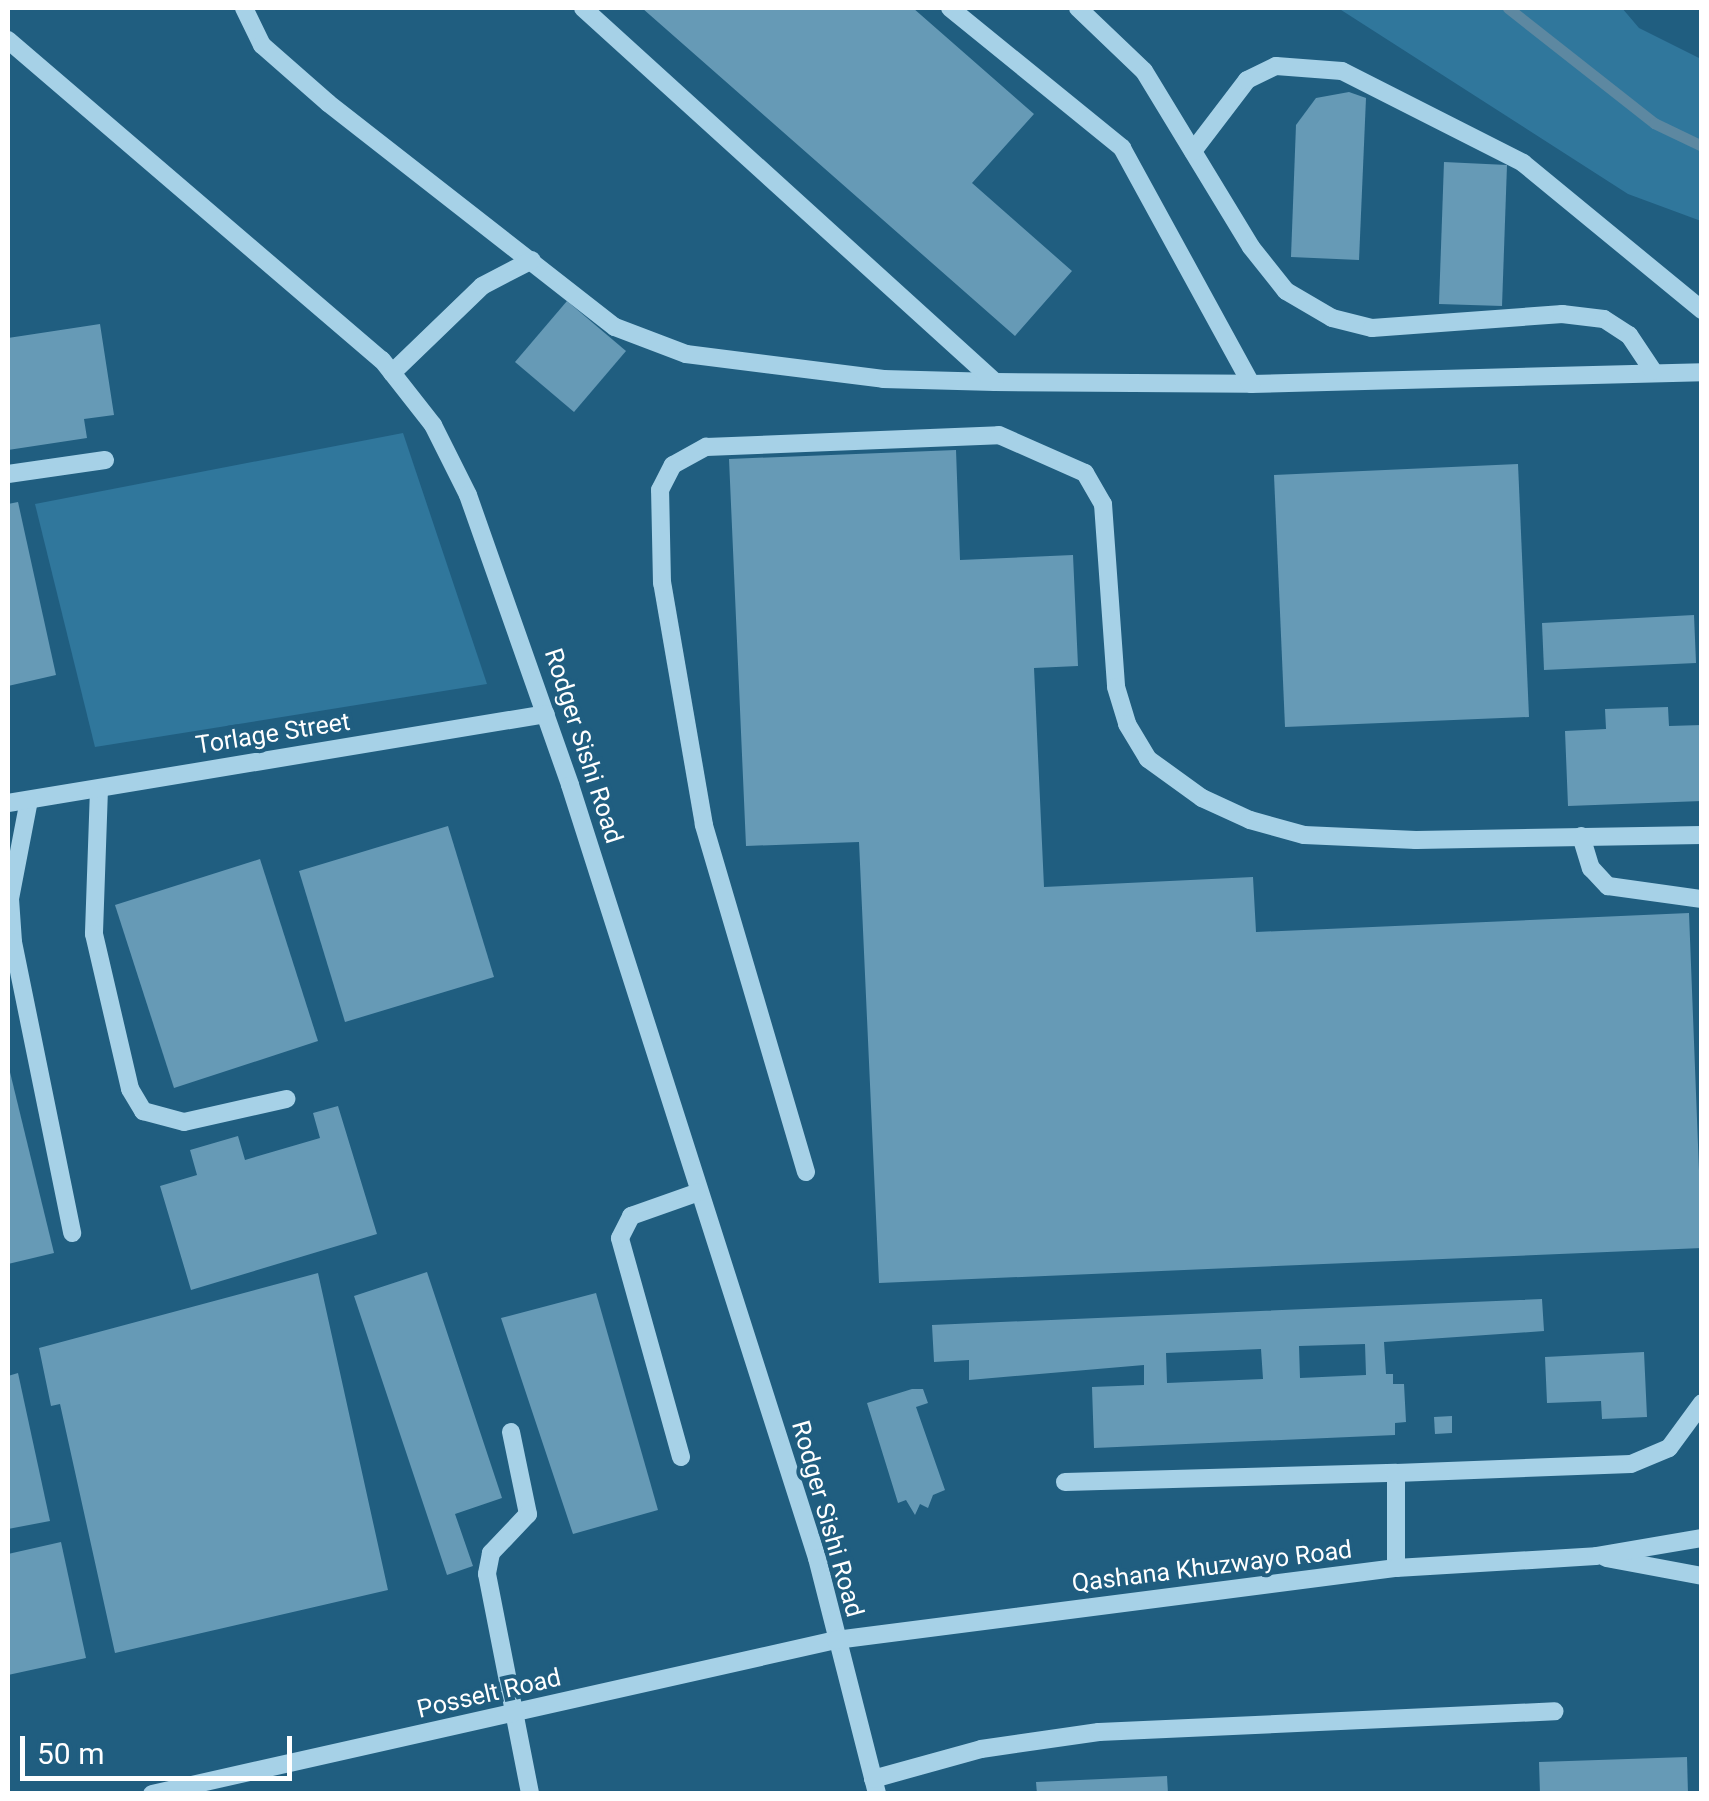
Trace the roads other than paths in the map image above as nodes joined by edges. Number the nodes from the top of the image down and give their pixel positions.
1 (244, 8) edge
2 (582, 8) edge
3 (950, 8) edge
4 (1078, 8) edge
5 (8, 40) edge
6 (1193, 151) junction
7 (532, 260) junction
8 (1702, 310) edge
9 (1654, 371) junction
10 (1702, 372) edge
11 (392, 373) junction
12 (995, 382) junction
13 (1251, 384) junction
14 (105, 460) dead end
15 (8, 474) edge
16 (546, 714) junction
17 (99, 788) junction
18 (29, 800) junction
19 (8, 804) edge
20 (1581, 836) junction
21 (1702, 836) edge
22 (1702, 899) edge
23 (286, 1100) dead end
24 (806, 1172) dead end
25 (699, 1192) junction
26 (72, 1233) dead end
27 (1702, 1403) edge
28 (511, 1432) dead end
29 (681, 1457) dead end
30 (1396, 1472) junction
31 (1065, 1482) dead end
32 (1702, 1538) edge
33 (1596, 1556) junction
34 (1396, 1568) junction
35 (1702, 1576) edge
36 (836, 1640) junction
37 (1556, 1711) dead end
38 (515, 1715) junction
39 (875, 1786) edge
40 (152, 1794) edge
41 (530, 1794) edge

1 - 7 street
2 - 12 street
3 - 13 street
4 - 6 street
5 - 11 street, Rodger Sishi Road
6 - 8 street
6 - 9 street
7 - 11 street
7 - 12 street
9 - 10 street
9 - 13 street
11 - 16 street, Rodger Sishi Road
12 - 13 street
14 - 15 street
16 - 17 street, Torlage Street
16 - 25 street, Rodger Sishi Road
17 - 18 street, Torlage Street
17 - 23 street
18 - 19 street, Torlage Street
18 - 26 street
20 - 21 street
20 - 22 street
20 - 24 street
25 - 29 street
25 - 36 street, Rodger Sishi Road
27 - 30 street
28 - 38 street
30 - 31 street
30 - 34 street
32 - 33 street, Qashana Khuzwayo Road
33 - 34 street, Qashana Khuzwayo Road
33 - 35 street, Qashana Khuzwayo Road
34 - 36 street, Qashana Khuzwayo Road
36 - 38 street, Posselt Road
36 - 39 street, Rodger Sishi Road
37 - 39 street
38 - 40 street, Posselt Road
38 - 41 street

